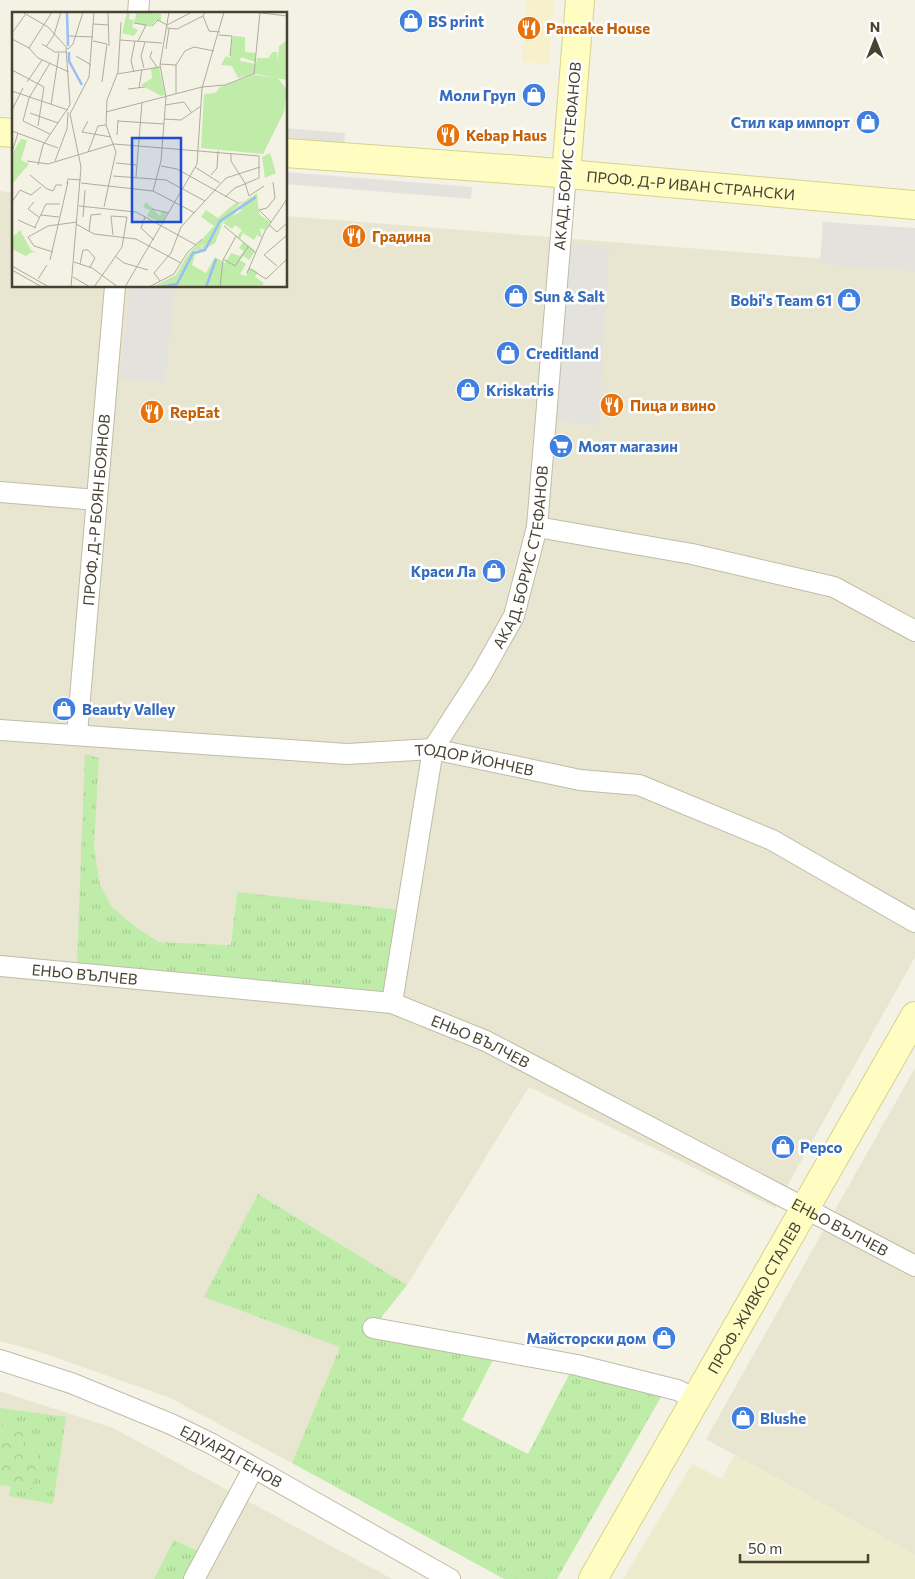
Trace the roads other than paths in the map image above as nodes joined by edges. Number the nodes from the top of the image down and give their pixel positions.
1 (580, 0) edge
2 (288, 153) edge
3 (566, 174) junction
4 (915, 205) edge
5 (115, 288) edge
6 (0, 492) edge
7 (97, 500) junction
8 (537, 527) junction
9 (915, 631) edge
10 (0, 730) edge
11 (77, 734) junction
12 (433, 749) junction
13 (915, 922) edge
14 (0, 966) edge
15 (392, 1003) junction
16 (915, 1016) edge
17 (806, 1207) junction
18 (915, 1266) edge
19 (373, 1328) dead end
20 (0, 1360) edge
21 (696, 1399) junction
22 (253, 1470) junction
23 (194, 1579) edge
24 (450, 1579) edge
25 (593, 1579) edge

1 - 3 street, АКАД. БОРИС СТЕФАНОВ
2 - 3 street, ПРОФ. Д-Р ИВАН СТРАНСКИ
3 - 4 street, ПРОФ. Д-Р ИВАН СТРАНСКИ
3 - 8 street, АКАД. БОРИС СТЕФАНОВ
5 - 7 street, ПРОФ. Д-Р БОЯН БОЯНОВ
6 - 7 street
7 - 11 street, ПРОФ. Д-Р БОЯН БОЯНОВ
8 - 9 street
8 - 12 street, АКАД. БОРИС СТЕФАНОВ
10 - 11 street, ТОДОР ЙОНЧЕВ
11 - 12 street, ТОДОР ЙОНЧЕВ
12 - 13 street, ТОДОР ЙОНЧЕВ
12 - 15 street, АКАД. БОРИС СТЕФАНОВ
14 - 15 street, ЕНЬО ВЪЛЧЕВ
15 - 17 street, ЕНЬО ВЪЛЧЕВ
16 - 17 street, ПРОФ. ЖИВКО СТАЛЕВ
17 - 18 street, ЕНЬО ВЪЛЧЕВ
17 - 21 street, ПРОФ. ЖИВКО СТАЛЕВ
19 - 21 street
20 - 22 street, ЕДУАРД ГЕНОВ
21 - 25 street, ПРОФ. ЖИВКО СТАЛЕВ
22 - 23 street
22 - 24 street, ЕДУАРД ГЕНОВ

